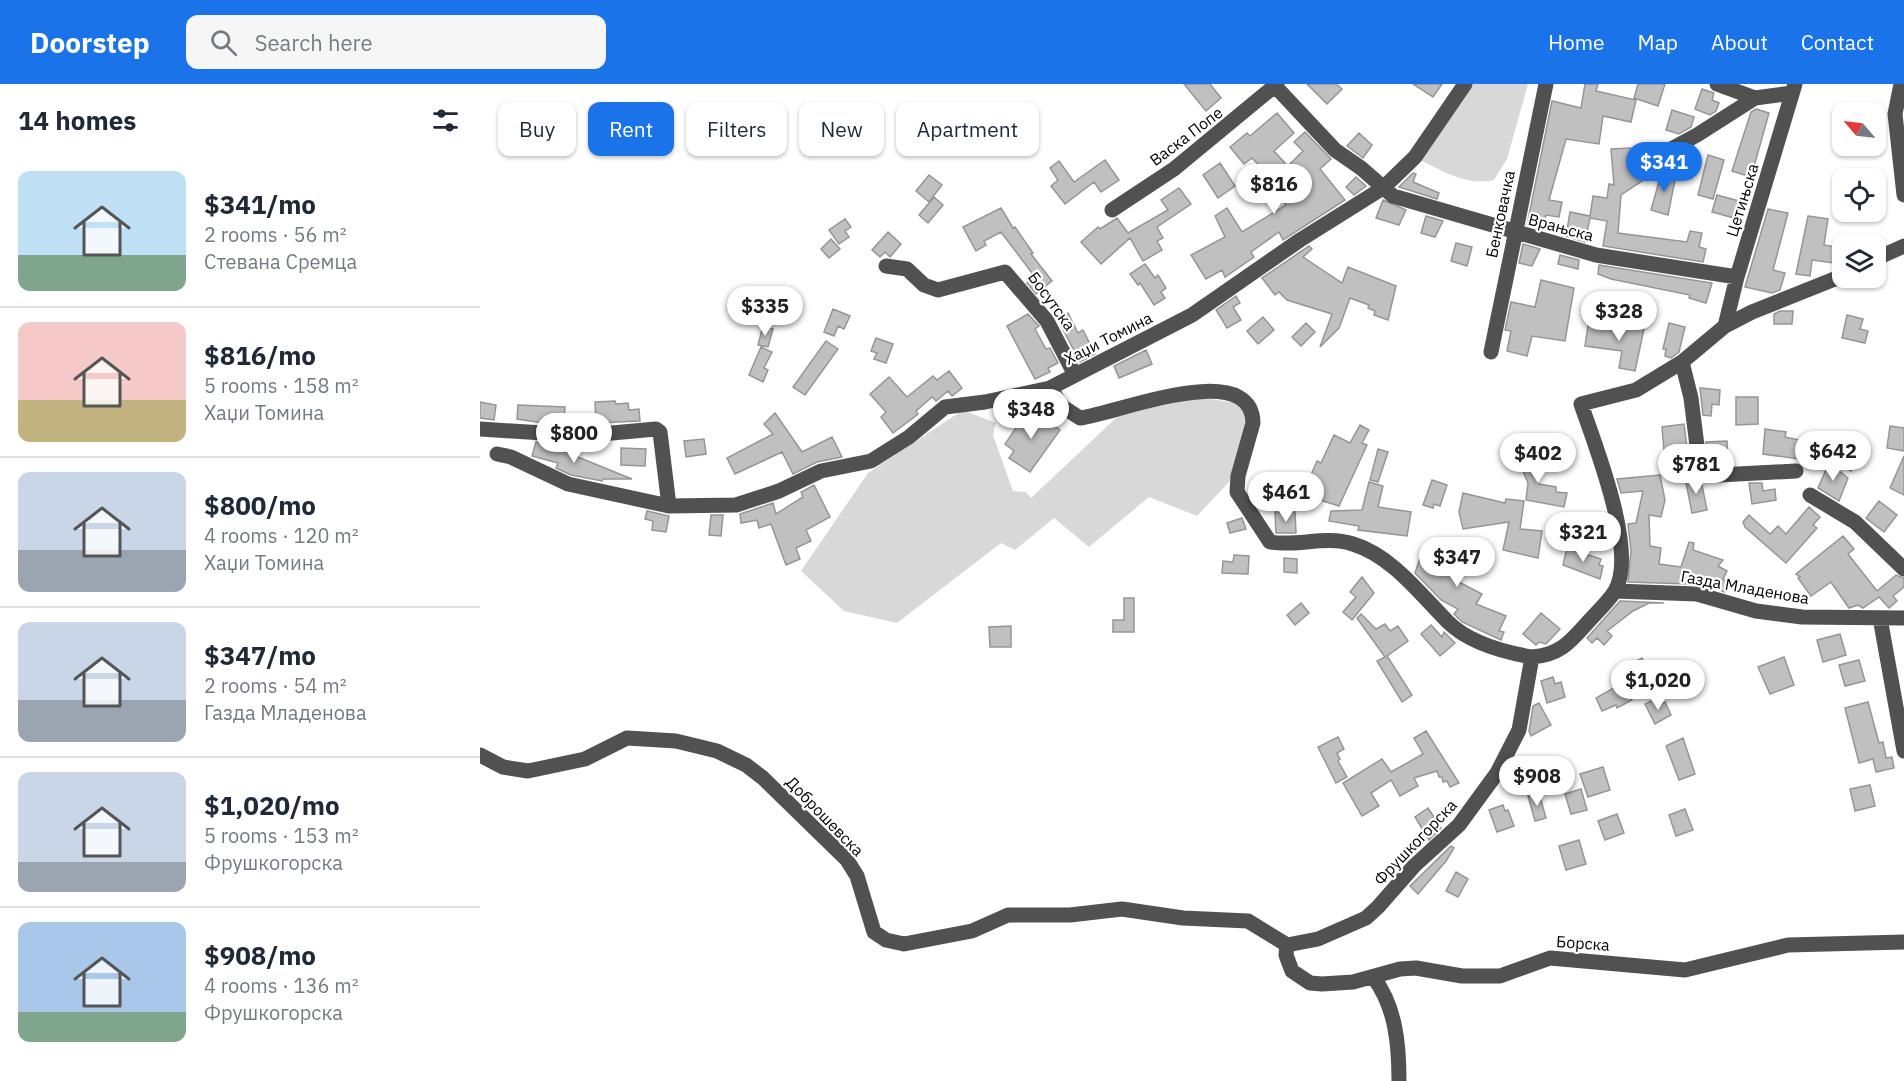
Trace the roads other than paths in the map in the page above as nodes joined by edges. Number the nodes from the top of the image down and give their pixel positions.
1 (1465, 84) edge
2 (1546, 84) edge
3 (1717, 84) edge
4 (1901, 84) edge
5 (1276, 85) edge
6 (1793, 89) edge
7 (1755, 98) junction
8 (1647, 162) dead end
9 (1383, 188) junction
10 (1904, 195) edge
11 (1112, 210) dead end
12 (1515, 233) junction
13 (1904, 246) edge
14 (1886, 254) edge
15 (886, 266) dead end
16 (1737, 277) junction
17 (1832, 280) edge
18 (1725, 326) junction
19 (1491, 352) dead end
20 (1682, 362) junction
21 (1075, 375) junction
22 (1050, 388) junction
23 (480, 429) edge
24 (497, 454) dead end
25 (1796, 471) dead end
26 (1809, 495) dead end
27 (669, 506) junction
28 (1904, 569) edge
29 (1615, 591) junction
30 (1880, 618) junction
31 (1904, 618) edge
32 (1532, 657) junction
33 (1904, 751) edge
34 (480, 755) edge
35 (1904, 942) edge
36 (1287, 945) junction
37 (1374, 978) junction
38 (1399, 1081) edge

1 - 9 street, Хаџи Томина
2 - 12 street, Бенковачка
3 - 7 street
4 - 10 street
5 - 9 street, Врањска
5 - 11 street, Васка Попе
6 - 7 street
6 - 16 street, Цетињска
7 - 8 street
9 - 12 street, Врањска
9 - 21 street, Хаџи Томина
12 - 16 street, Врањска
12 - 19 street, Бенковачка
13 - 14 street
15 - 21 street, Босутска
16 - 18 street, Цетињска
17 - 18 street
18 - 20 street
20 - 25 street
20 - 29 street
21 - 22 street, Хаџи Томина
22 - 27 street, Хаџи Томина
22 - 32 street
23 - 27 street
24 - 27 street, Хаџи Томина
26 - 28 street
29 - 30 street, Газда Младенова
29 - 32 street
30 - 31 street, Газда Младенова
30 - 33 street
32 - 36 street, Фрушкогорска
34 - 36 street, Доброшевска
35 - 37 street, Борска
36 - 37 street, Борска
37 - 38 street

